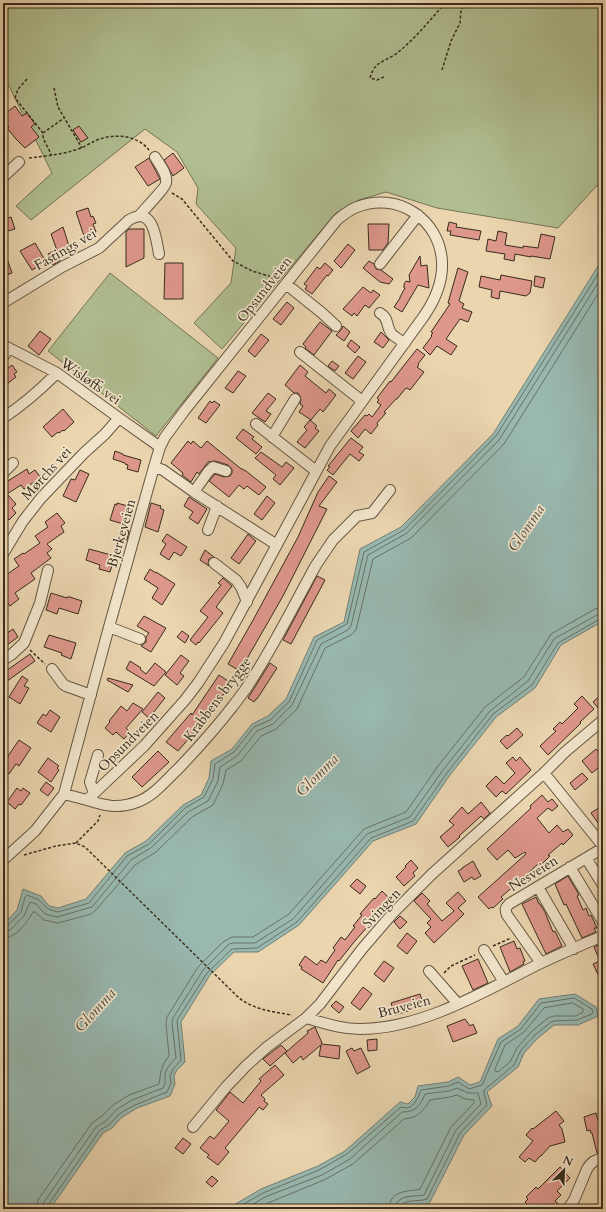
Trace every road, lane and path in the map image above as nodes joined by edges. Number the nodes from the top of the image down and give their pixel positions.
1 (445, 3) edge
2 (464, 3) edge
3 (442, 70) dead end
4 (384, 77) dead end
5 (27, 79) dead end
6 (54, 88) dead end
7 (64, 118) junction
8 (43, 133) junction
9 (82, 148) junction
10 (51, 156) junction
11 (155, 157) joint
12 (19, 162) joint
13 (3, 176) edge
14 (164, 188) junction
15 (418, 215) junction
16 (139, 216) junction
17 (159, 254) dead end
18 (380, 264) dead end
19 (286, 284) junction
20 (3, 303) edge
21 (380, 313) dead end
22 (336, 326) dead end
23 (405, 343) junction
24 (6, 346) edge
25 (300, 352) dead end
26 (3, 357) edge
27 (58, 373) junction
28 (295, 399) dead end
29 (362, 402) junction
30 (3, 418) edge
31 (119, 418) junction
32 (256, 424) dead end
33 (272, 437) junction
34 (160, 447) junction
35 (13, 463) dead end
36 (154, 466) junction
37 (316, 471) junction
38 (226, 472) dead end
39 (3, 473) edge
40 (390, 490) dead end
41 (194, 492) junction
42 (217, 506) junction
43 (208, 530) dead end
44 (277, 545) junction
45 (3, 554) edge
46 (214, 563) dead end
47 (48, 570) dead end
48 (247, 602) junction
49 (109, 627) junction
50 (140, 639) dead end
51 (24, 643) junction
52 (3, 660) edge
53 (52, 669) joint
54 (91, 695) junction
55 (603, 720) edge
56 (98, 755) dead end
57 (544, 773) junction
58 (64, 794) junction
59 (91, 797) junction
60 (104, 805) junction
61 (76, 843) junction
62 (603, 847) edge
63 (24, 855) dead end
64 (586, 858) junction
65 (3, 860) edge
66 (570, 867) junction
67 (603, 885) edge
68 (538, 887) junction
69 (603, 922) edge
70 (603, 936) edge
71 (574, 948) junction
72 (484, 950) dead end
73 (541, 963) junction
74 (429, 971) dead end
75 (504, 982) junction
76 (458, 1004) junction
77 (306, 1018) junction
78 (193, 1127) dead end
79 (603, 1158) edge
80 (568, 1209) edge

1 - 4 path
2 - 3 path
5 - 8 path
6 - 7 path
7 - 8 path
7 - 9 path
8 - 10 path
9 - 10 path
9 - 11 path
10 - 12 path
11 - 14 street
12 - 13 street
14 - 16 street, Fastings vei
14 - 19 path
15 - 18 street
15 - 19 street, Opsundveien
15 - 23 street, Opsundveien
16 - 17 street
16 - 20 street, Fastings vei
19 - 22 street
19 - 34 street, Opsundveien
21 - 23 street
23 - 29 street, Opsundveien
24 - 26 street
24 - 27 street, Wisløffs vei
25 - 29 street
27 - 30 street
27 - 31 street, Wisløffs vei
28 - 33 street
29 - 37 street, Opsundveien
31 - 34 street, Wisløffs vei
31 - 45 street, Mørchs vei
32 - 33 street
33 - 37 street
34 - 36 street, Bjerkeveien
35 - 39 street
36 - 41 street
36 - 49 street, Bjerkeveien
37 - 44 street, Opsundveien
38 - 41 street
40 - 60 street, Krabbens brygge
41 - 42 street
42 - 43 street
42 - 44 street
44 - 48 street, Opsundveien
46 - 48 street
47 - 51 street
48 - 59 street, Opsundveien
49 - 50 street
49 - 54 street, Bjerkeveien
51 - 52 street
51 - 53 path
53 - 54 street
54 - 58 street, Bjerkeveien
55 - 57 street, Svingen
56 - 59 street
57 - 62 street
57 - 77 street, Svingen
58 - 59 street
58 - 65 street
59 - 60 street, Krabbens brygge
60 - 61 path
61 - 63 path
61 - 77 path
62 - 64 street, Nesveien
64 - 66 street, Nesveien
64 - 67 street
66 - 68 street, Nesveien
66 - 69 street
68 - 71 street
68 - 73 street, Nesveien
70 - 71 street, Bruveien
71 - 73 street, Bruveien
72 - 75 street
73 - 75 street, Bruveien
74 - 76 street
75 - 76 street, Bruveien
76 - 77 street, Bruveien
77 - 78 street, Svingen
79 - 80 street

